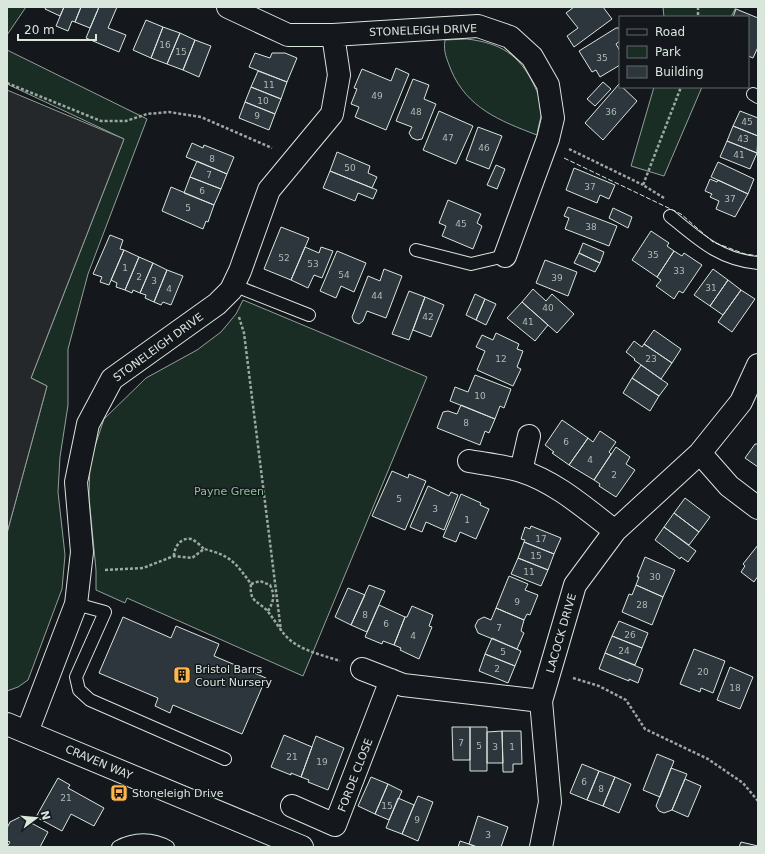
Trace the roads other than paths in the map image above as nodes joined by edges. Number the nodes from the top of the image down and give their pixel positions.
1 (228, 7) edge
2 (333, 35) junction
3 (670, 216) dead end
4 (416, 250) dead end
5 (505, 256) joint
6 (758, 263) edge
7 (232, 287) junction
8 (309, 315) dead end
9 (758, 365) edge
10 (529, 436) dead end
11 (700, 453) junction
12 (469, 461) dead end
13 (520, 471) junction
14 (758, 508) edge
15 (615, 531) junction
16 (76, 604) junction
17 (362, 670) road end
18 (391, 680) junction
19 (541, 701) junction
20 (7, 724) edge
21 (27, 732) junction
22 (225, 760) dead end
23 (292, 806) dead end
24 (118, 847) edge
25 (168, 847) edge
26 (302, 847) edge
27 (541, 847) edge

1 - 2 street, STONELEIGH DRIVE
2 - 5 street, STONELEIGH DRIVE
2 - 7 street, STONELEIGH DRIVE
3 - 6 lane
4 - 5 lane
7 - 8 lane
7 - 16 street, STONELEIGH DRIVE
9 - 11 street, LACOCK DRIVE
10 - 13 street
11 - 14 street
11 - 15 street, LACOCK DRIVE
12 - 13 street
13 - 15 street
15 - 19 street, LACOCK DRIVE
16 - 21 street, STONELEIGH DRIVE
16 - 22 lane
17 - 18 street
18 - 19 street
18 - 23 street, FORDE CLOSE
19 - 27 street, LACOCK DRIVE
20 - 21 street, CRAVEN WAY
21 - 26 street, CRAVEN WAY
24 - 25 lane

